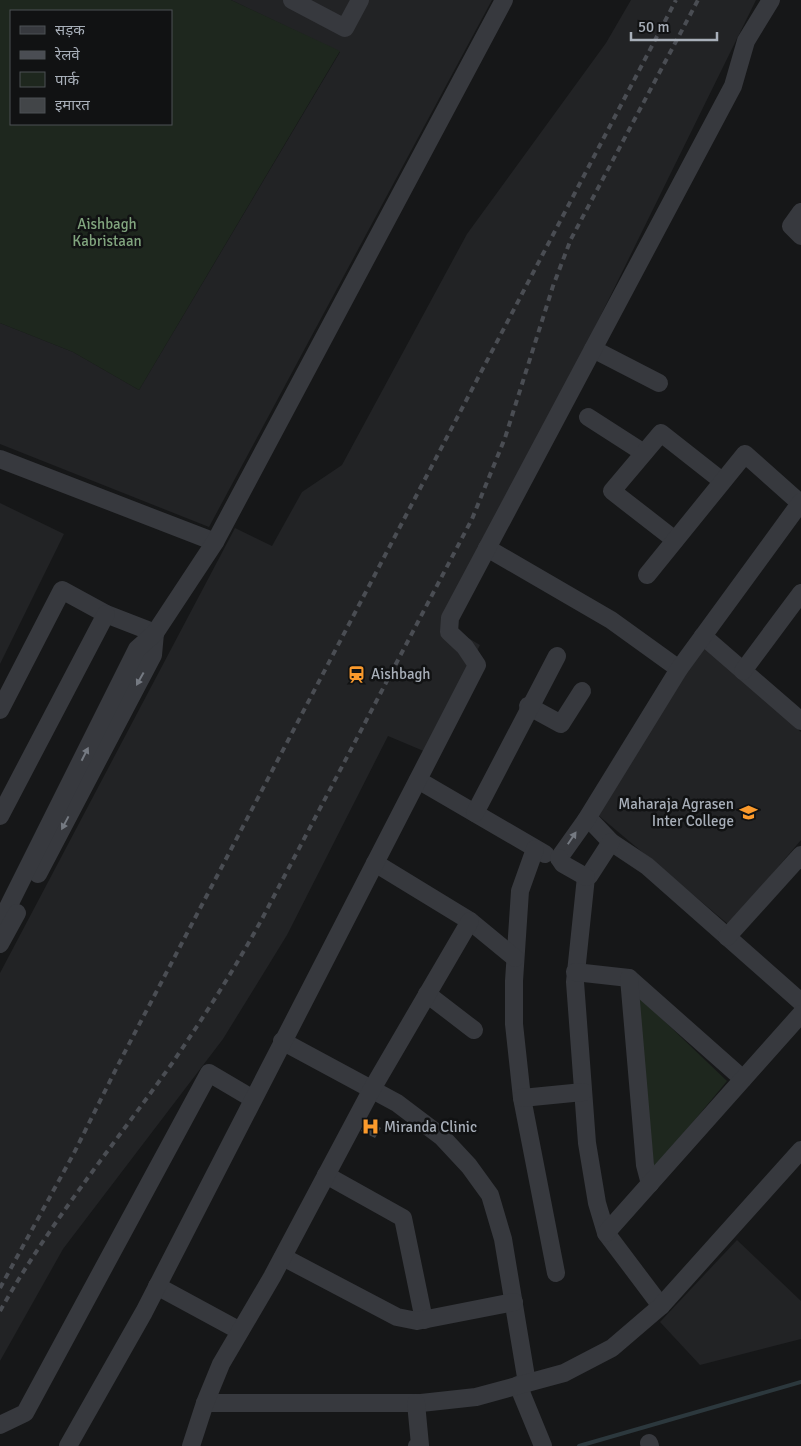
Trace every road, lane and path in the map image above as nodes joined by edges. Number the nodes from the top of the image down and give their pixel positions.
1 (292, 0) edge
2 (360, 0) edge
3 (504, 0) edge
4 (771, 0) edge
5 (801, 212) edge
6 (801, 236) edge
7 (593, 349) junction
8 (659, 383) dead end
9 (588, 417) dead end
10 (644, 453) junction
11 (0, 459) edge
12 (722, 482) junction
13 (801, 503) edge
14 (675, 540) junction
15 (215, 542) junction
16 (487, 548) junction
17 (647, 575) dead end
18 (801, 594) edge
19 (106, 614) junction
20 (155, 633) junction
21 (703, 636) junction
22 (556, 656) dead end
23 (679, 669) junction
24 (743, 671) junction
25 (582, 691) dead end
26 (528, 706) junction
27 (0, 710) edge
28 (801, 721) edge
29 (418, 780) junction
30 (474, 813) junction
31 (0, 816) edge
32 (586, 820) junction
33 (611, 842) junction
34 (535, 849) junction
35 (559, 858) junction
36 (800, 858) edge
37 (374, 863) junction
38 (586, 877) junction
39 (4, 905) edge
40 (470, 921) junction
41 (0, 923) edge
42 (727, 936) junction
43 (0, 944) edge
44 (515, 958) junction
45 (575, 972) junction
46 (629, 978) junction
47 (428, 994) junction
48 (801, 1002) edge
49 (801, 1014) edge
50 (474, 1030) dead end
51 (282, 1040) junction
52 (743, 1079) junction
53 (372, 1089) junction
54 (583, 1092) junction
55 (252, 1098) junction
56 (522, 1098) junction
57 (801, 1150) edge
58 (326, 1175) junction
59 (650, 1184) junction
60 (606, 1233) junction
61 (283, 1257) junction
62 (556, 1273) dead end
63 (157, 1286) junction
64 (514, 1302) junction
65 (662, 1306) junction
66 (424, 1320) junction
67 (240, 1332) junction
68 (523, 1384) junction
69 (205, 1403) junction
70 (416, 1403) junction
71 (0, 1426) edge
72 (68, 1446) edge
73 (190, 1446) edge
74 (417, 1446) edge
75 (543, 1446) edge

1 - 2 street
3 - 15 street
4 - 7 street
5 - 6 street
7 - 8 street
7 - 16 street
9 - 10 street
10 - 12 street
10 - 14 street
11 - 15 street
12 - 13 street
12 - 14 street
13 - 21 street
14 - 17 street
15 - 20 street
16 - 23 street
16 - 29 street
18 - 24 street
19 - 20 street
19 - 27 street
19 - 31 street
39 -> 20 street
20 -> 43 street
21 - 23 street
21 - 24 street
22 - 26 street
23 - 32 street
24 - 28 street
25 - 26 street
26 - 30 street
29 - 30 street
29 - 37 street
30 - 34 street
32 - 33 street
35 -> 32 street
33 - 38 street
33 - 42 street
34 - 35 street
34 - 44 street
35 - 38 street
36 - 42 street
37 - 40 street
37 - 51 street
38 - 45 street
39 - 41 street
40 - 44 street
40 - 47 street
42 - 48 street
44 - 56 street
45 - 46 street
45 - 54 street
46 - 52 street
46 - 59 street
47 - 50 street
47 - 53 street
49 - 52 street
51 - 53 street
51 - 55 street
52 - 59 street
53 - 58 street
53 - 64 street
54 - 56 street
54 - 60 street
55 - 63 street
55 - 71 street
56 - 62 street
57 - 65 street
58 - 61 street
58 - 66 street
59 - 60 street
60 - 65 street
61 - 66 street
61 - 67 street
63 - 67 street
63 - 72 street
64 - 66 street
64 - 68 street
65 - 68 street
67 - 69 street
68 - 70 street
68 - 75 street
69 - 70 street
69 - 73 street
70 - 74 street

